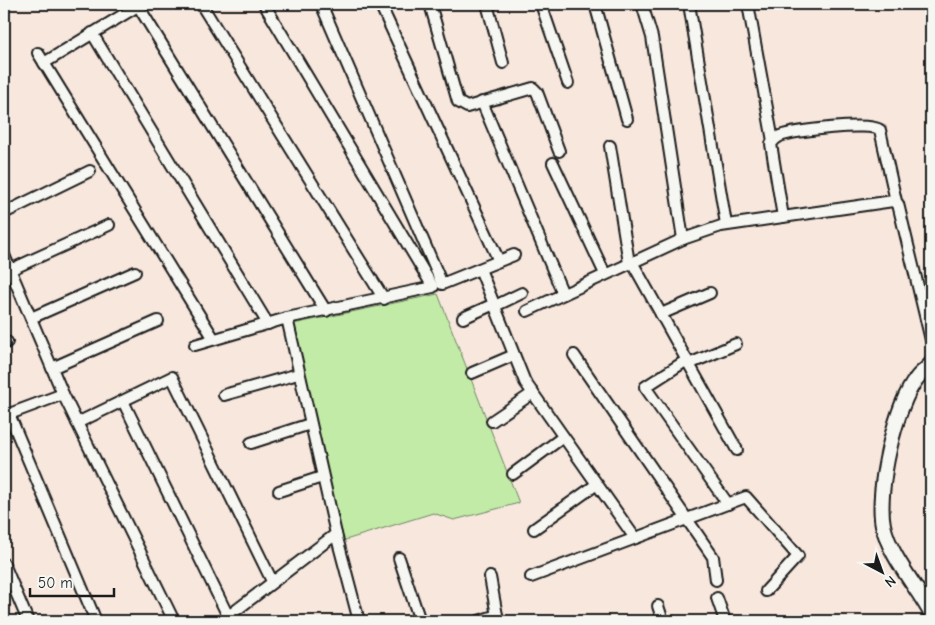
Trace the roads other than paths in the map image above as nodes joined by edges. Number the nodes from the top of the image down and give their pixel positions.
1 (139, 4) edge
2 (201, 4) edge
3 (264, 4) edge
4 (321, 4) edge
5 (380, 4) edge
6 (430, 4) edge
7 (486, 4) edge
8 (541, 4) edge
9 (595, 4) edge
10 (642, 4) edge
11 (689, 4) edge
12 (748, 4) edge
13 (92, 33) junction
14 (503, 63) dead end
15 (568, 83) dead end
16 (482, 102) junction
17 (627, 118) dead end
18 (773, 141) junction
19 (610, 146) dead end
20 (559, 150) dead end
21 (552, 163) dead end
22 (90, 171) dead end
23 (896, 201) junction
24 (4, 213) edge
25 (783, 217) junction
26 (726, 224) junction
27 (108, 225) dead end
28 (683, 239) junction
29 (4, 255) edge
30 (514, 255) dead end
31 (499, 261) junction
32 (630, 262) junction
33 (480, 268) junction
34 (10, 270) junction
35 (135, 272) dead end
36 (605, 274) junction
37 (522, 293) dead end
38 (710, 293) dead end
39 (563, 294) junction
40 (384, 299) junction
41 (495, 305) junction
42 (326, 311) junction
43 (527, 311) dead end
44 (661, 314) junction
45 (31, 318) junction
46 (288, 318) junction
47 (463, 318) dead end
48 (158, 322) dead end
49 (268, 324) junction
50 (214, 339) junction
51 (931, 340) edge
52 (195, 344) dead end
53 (736, 344) dead end
54 (514, 355) junction
55 (574, 355) dead end
56 (688, 362) junction
57 (931, 364) edge
58 (52, 368) junction
59 (472, 373) dead end
60 (298, 374) junction
61 (533, 393) junction
62 (63, 394) junction
63 (224, 395) dead end
64 (123, 401) junction
65 (6, 415) edge
66 (492, 421) dead end
67 (77, 423) junction
68 (310, 424) junction
69 (563, 437) junction
70 (251, 443) dead end
71 (737, 450) dead end
72 (513, 474) dead end
73 (322, 477) junction
74 (597, 484) junction
75 (279, 490) dead end
76 (728, 504) junction
77 (687, 519) junction
78 (534, 529) dead end
79 (336, 534) junction
80 (635, 538) junction
81 (399, 558) dead end
82 (4, 564) edge
83 (490, 577) dead end
84 (531, 577) dead end
85 (716, 580) dead end
86 (272, 581) junction
87 (766, 591) dead end
88 (717, 598) dead end
89 (658, 606) dead end
90 (931, 613) edge
91 (498, 618) edge
92 (225, 619) edge
93 (28, 621) edge
94 (96, 621) edge
95 (174, 621) edge
96 (359, 621) edge
97 (420, 621) edge
98 (479, 621) edge
99 (663, 621) edge
100 (725, 621) edge

1 - 13 street
1 - 42 street
2 - 40 street
3 - 40 street
4 - 33 street
5 - 31 street
6 - 16 street
7 - 14 street
8 - 15 street
9 - 17 street
10 - 28 street
11 - 26 street
12 - 18 street
13 - 49 street
13 - 50 street
16 - 20 street
16 - 39 street
18 - 23 street
18 - 25 street
19 - 32 street
21 - 36 street
22 - 24 street
23 - 25 street
23 - 51 street
25 - 26 street
26 - 28 street
27 - 34 street
28 - 32 street
29 - 34 street
30 - 31 street
31 - 33 street
32 - 36 street
32 - 44 street
33 - 41 street
34 - 45 street
35 - 45 street
36 - 39 street
37 - 41 street
38 - 44 street
39 - 43 street
40 - 42 street
41 - 47 street
41 - 54 street
42 - 46 street
44 - 56 street
45 - 58 street
46 - 49 street
46 - 60 street
48 - 58 street
49 - 50 street
50 - 52 street
53 - 56 street
54 - 59 street
54 - 61 street
55 - 77 street
56 - 71 street
56 - 76 street
57 - 90 main road
58 - 62 street
60 - 63 street
60 - 68 street
61 - 66 street
61 - 69 street
62 - 65 street
62 - 67 street
64 - 67 street
64 - 86 street
64 - 92 street
65 - 94 street
67 - 95 street
68 - 70 street
68 - 73 street
69 - 72 street
69 - 74 street
73 - 75 street
73 - 79 street
74 - 78 street
74 - 80 street
76 - 77 street
76 - 87 street
77 - 80 street
77 - 85 street
79 - 86 street
79 - 96 street
80 - 84 street
81 - 97 street
82 - 93 street
83 - 91 street
86 - 92 street
88 - 100 street
89 - 99 street
91 - 98 street

